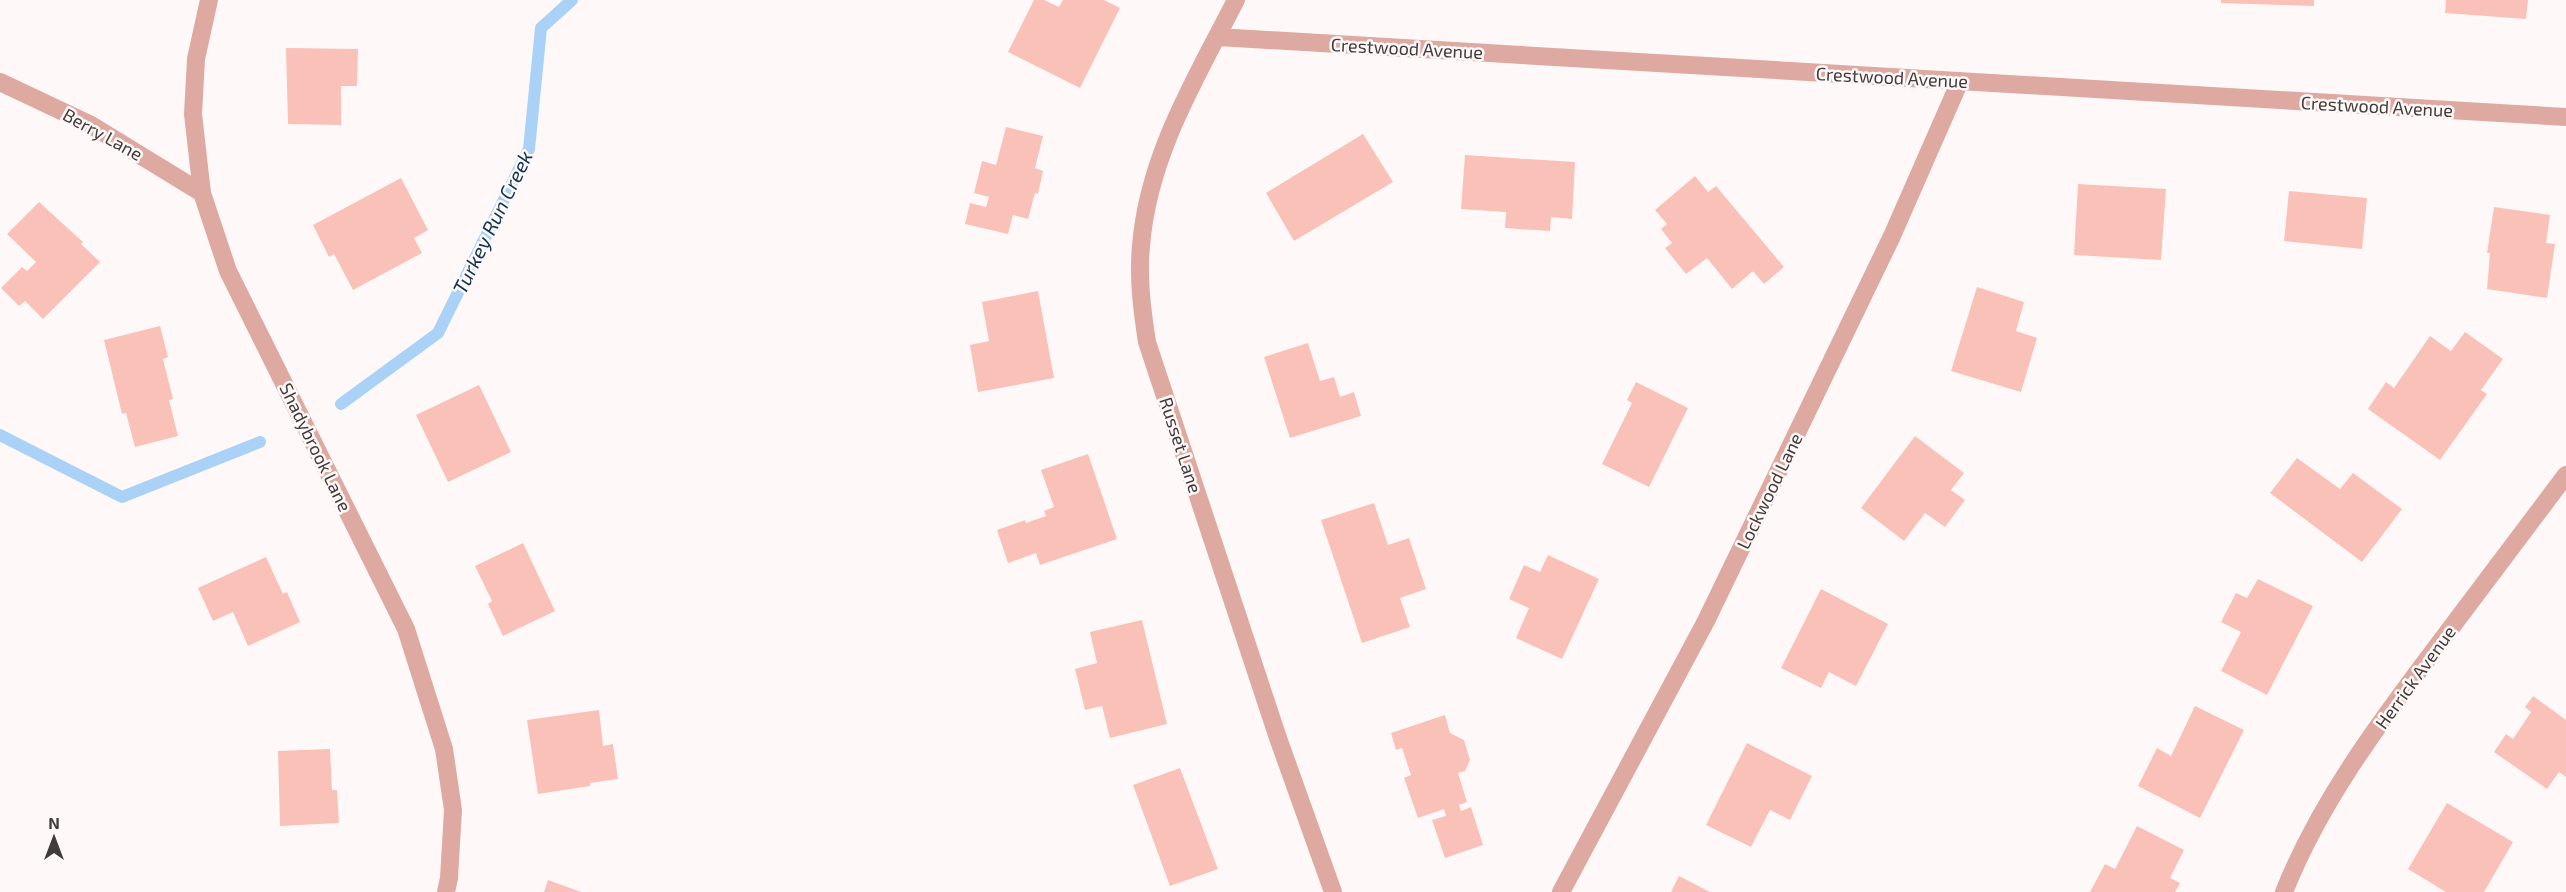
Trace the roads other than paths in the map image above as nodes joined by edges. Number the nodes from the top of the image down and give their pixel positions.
1 (209, 0) edge
2 (1236, 0) edge
3 (1218, 37) junction
4 (1960, 81) junction
5 (0, 82) edge
6 (2566, 117) edge
7 (202, 193) junction
8 (2566, 475) edge
9 (446, 892) edge
10 (1333, 892) edge
11 (1561, 892) edge
12 (2284, 892) edge

1 - 7 street, Shadybrook Lane
2 - 3 street, Russet Lane
3 - 4 street, Crestwood Avenue
3 - 10 street, Russet Lane
4 - 6 street, Crestwood Avenue
4 - 11 street, Lockwood Lane
5 - 7 street, Berry Lane
7 - 9 street, Shadybrook Lane
8 - 12 street, Herrick Avenue

